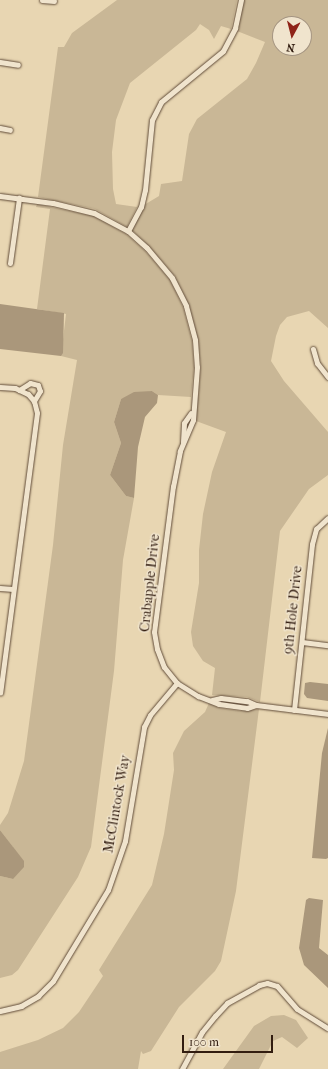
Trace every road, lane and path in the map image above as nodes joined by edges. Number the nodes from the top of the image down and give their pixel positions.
1 (42, 0) edge
2 (241, 0) edge
3 (54, 2) dead end
4 (0, 62) edge
5 (18, 65) dead end
6 (0, 128) edge
7 (10, 130) dead end
8 (0, 196) edge
9 (19, 198) junction
10 (128, 231) junction
11 (10, 263) dead end
12 (313, 349) dead end
13 (328, 377) edge
14 (0, 386) edge
15 (19, 390) junction
16 (34, 401) junction
17 (328, 518) edge
18 (0, 588) edge
19 (13, 589) junction
20 (302, 642) junction
21 (328, 645) edge
22 (177, 683) junction
23 (0, 693) edge
24 (294, 710) junction
25 (328, 714) edge
26 (0, 1011) edge
27 (328, 1028) edge
28 (182, 1069) edge

1 - 3 street
2 - 10 street
4 - 5 street
6 - 7 street
8 - 9 street, Crabapple Drive
9 - 10 street, Crabapple Drive
9 - 11 street
10 - 22 street, Crabapple Drive
12 - 13 street
14 - 15 street
15 - 16 street
15 - 16 street
16 - 19 street
17 - 20 street, 9th Hole Drive
18 - 19 street
19 - 23 street
20 - 21 street
20 - 24 street, 9th Hole Drive
22 - 24 street, Crabapple Drive
22 - 26 street, McClintock Way
24 - 25 street, Crabapple Drive
27 - 28 street

